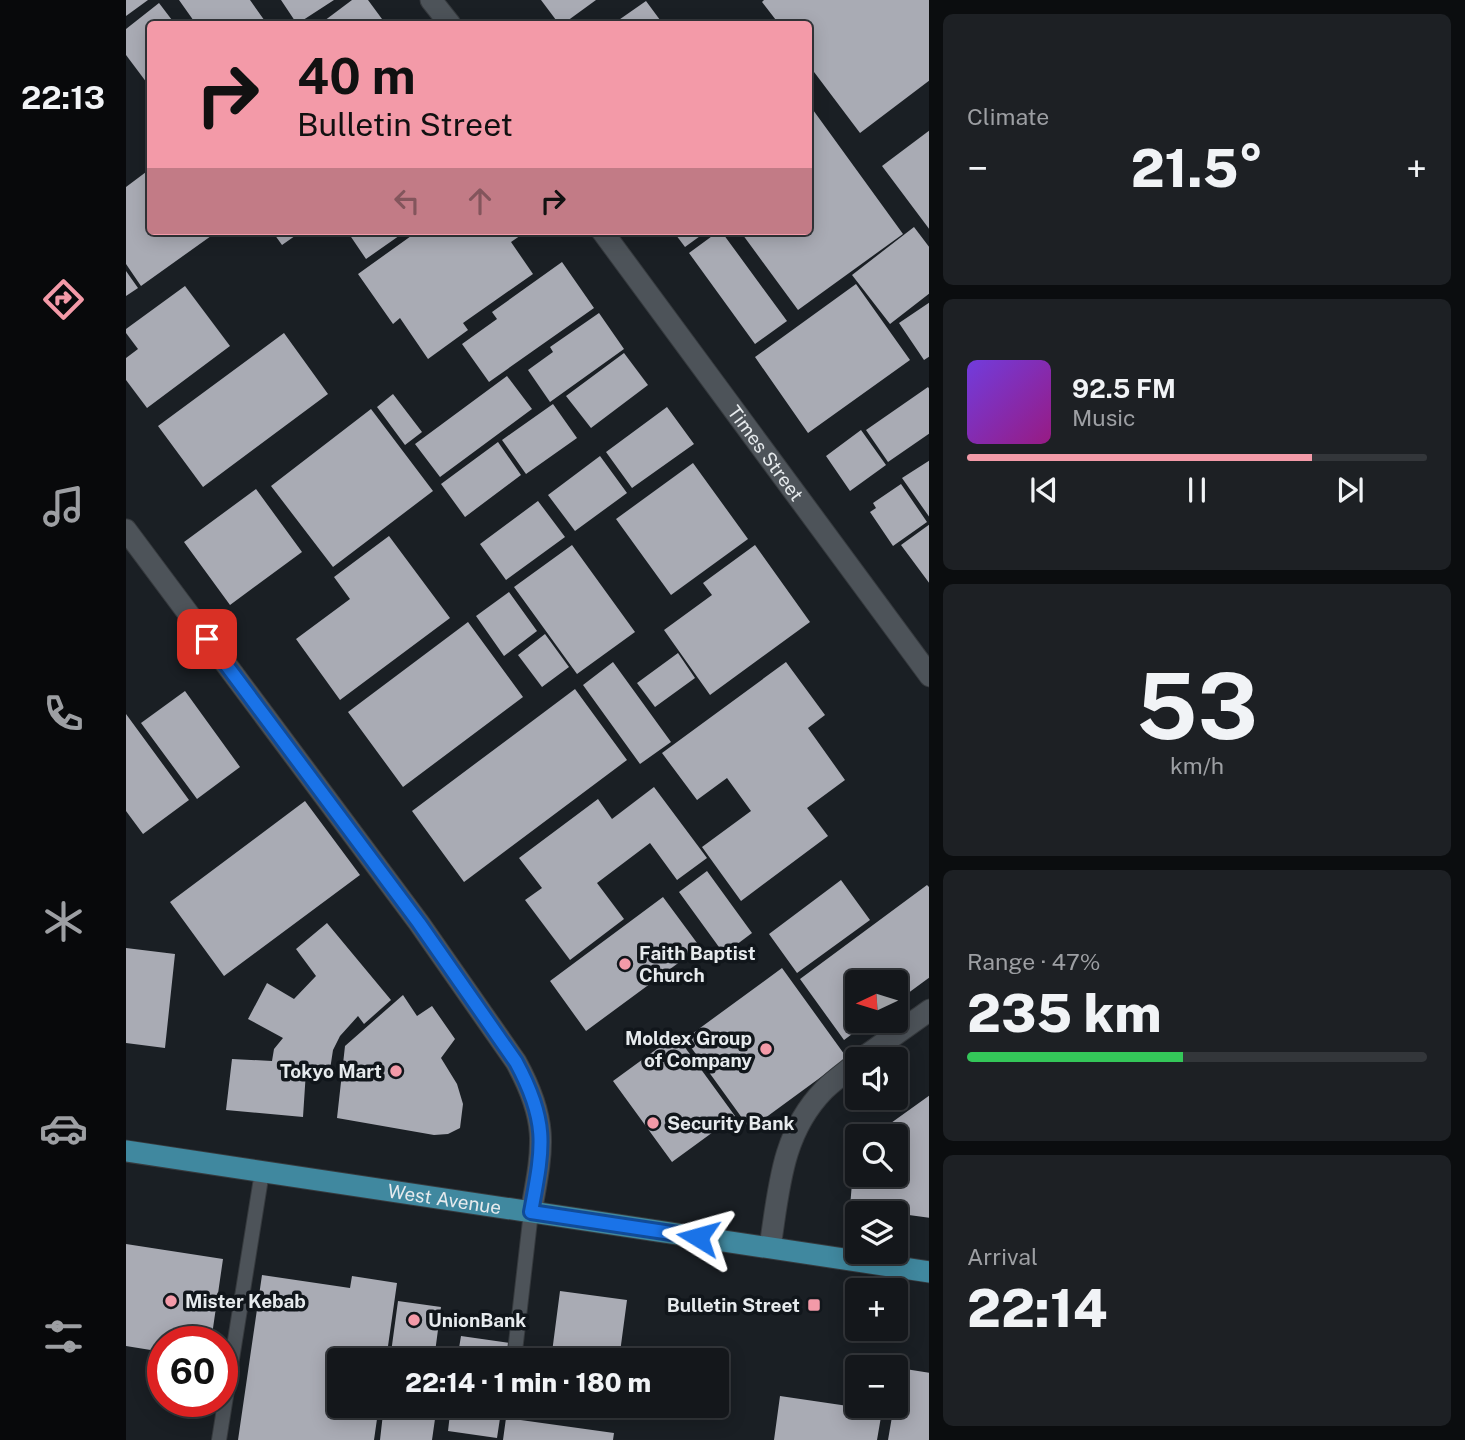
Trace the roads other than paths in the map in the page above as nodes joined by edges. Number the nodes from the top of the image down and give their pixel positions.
1 (431, 0) edge
2 (448, 21) edge
3 (605, 235) edge
4 (126, 530) edge
5 (929, 676) edge
6 (929, 1010) edge
7 (877, 1047) edge
8 (845, 1072) edge
9 (126, 1151) edge
10 (262, 1172) junction
11 (531, 1212) junction
12 (770, 1247) junction
13 (929, 1272) edge
14 (515, 1348) edge
15 (219, 1440) edge

1 - 2 street
3 - 5 street, Times Street
4 - 11 street
6 - 7 street
8 - 12 street
9 - 10 main road, West Avenue
10 - 11 main road, West Avenue
10 - 15 lane
11 - 12 main road, West Avenue
11 - 14 lane
12 - 13 main road, West Avenue

